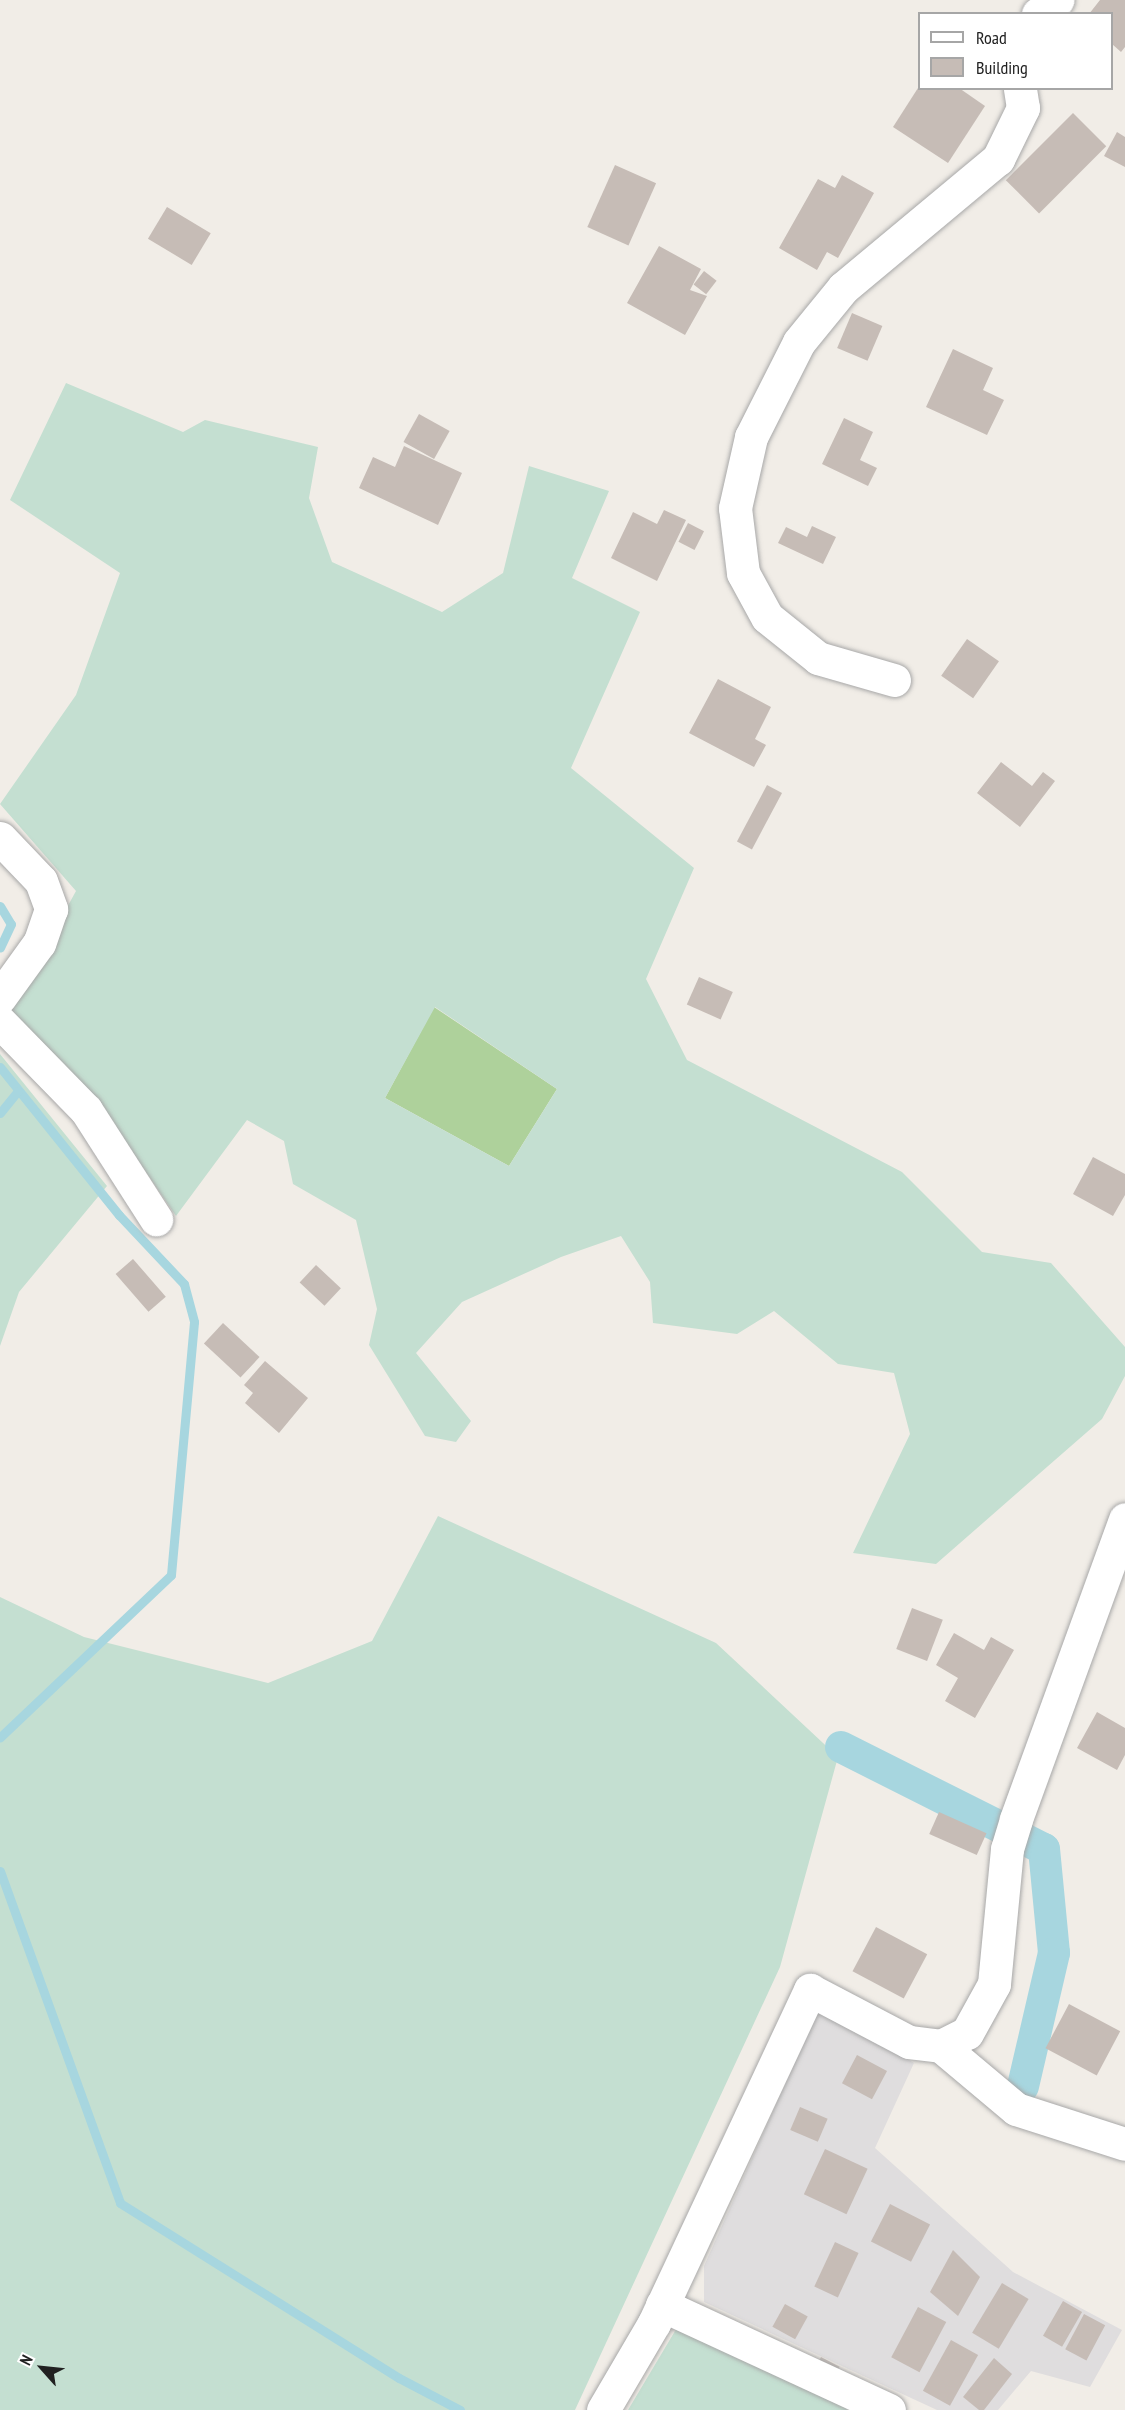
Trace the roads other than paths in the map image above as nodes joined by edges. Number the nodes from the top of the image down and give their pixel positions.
1 (1057, 0) edge
2 (1041, 12) edge
3 (1020, 90) edge
4 (894, 680) dead end
5 (0, 838) edge
6 (0, 997) edge
7 (0, 1022) edge
8 (156, 1219) dead end
9 (1125, 1520) edge
10 (941, 2046) junction
11 (1125, 2144) edge
12 (662, 2305) junction
13 (603, 2410) edge
14 (889, 2410) edge

1 - 2 street
3 - 4 street
5 - 6 street
7 - 8 street
9 - 10 street
10 - 11 street
10 - 12 street
12 - 13 street
12 - 14 street

